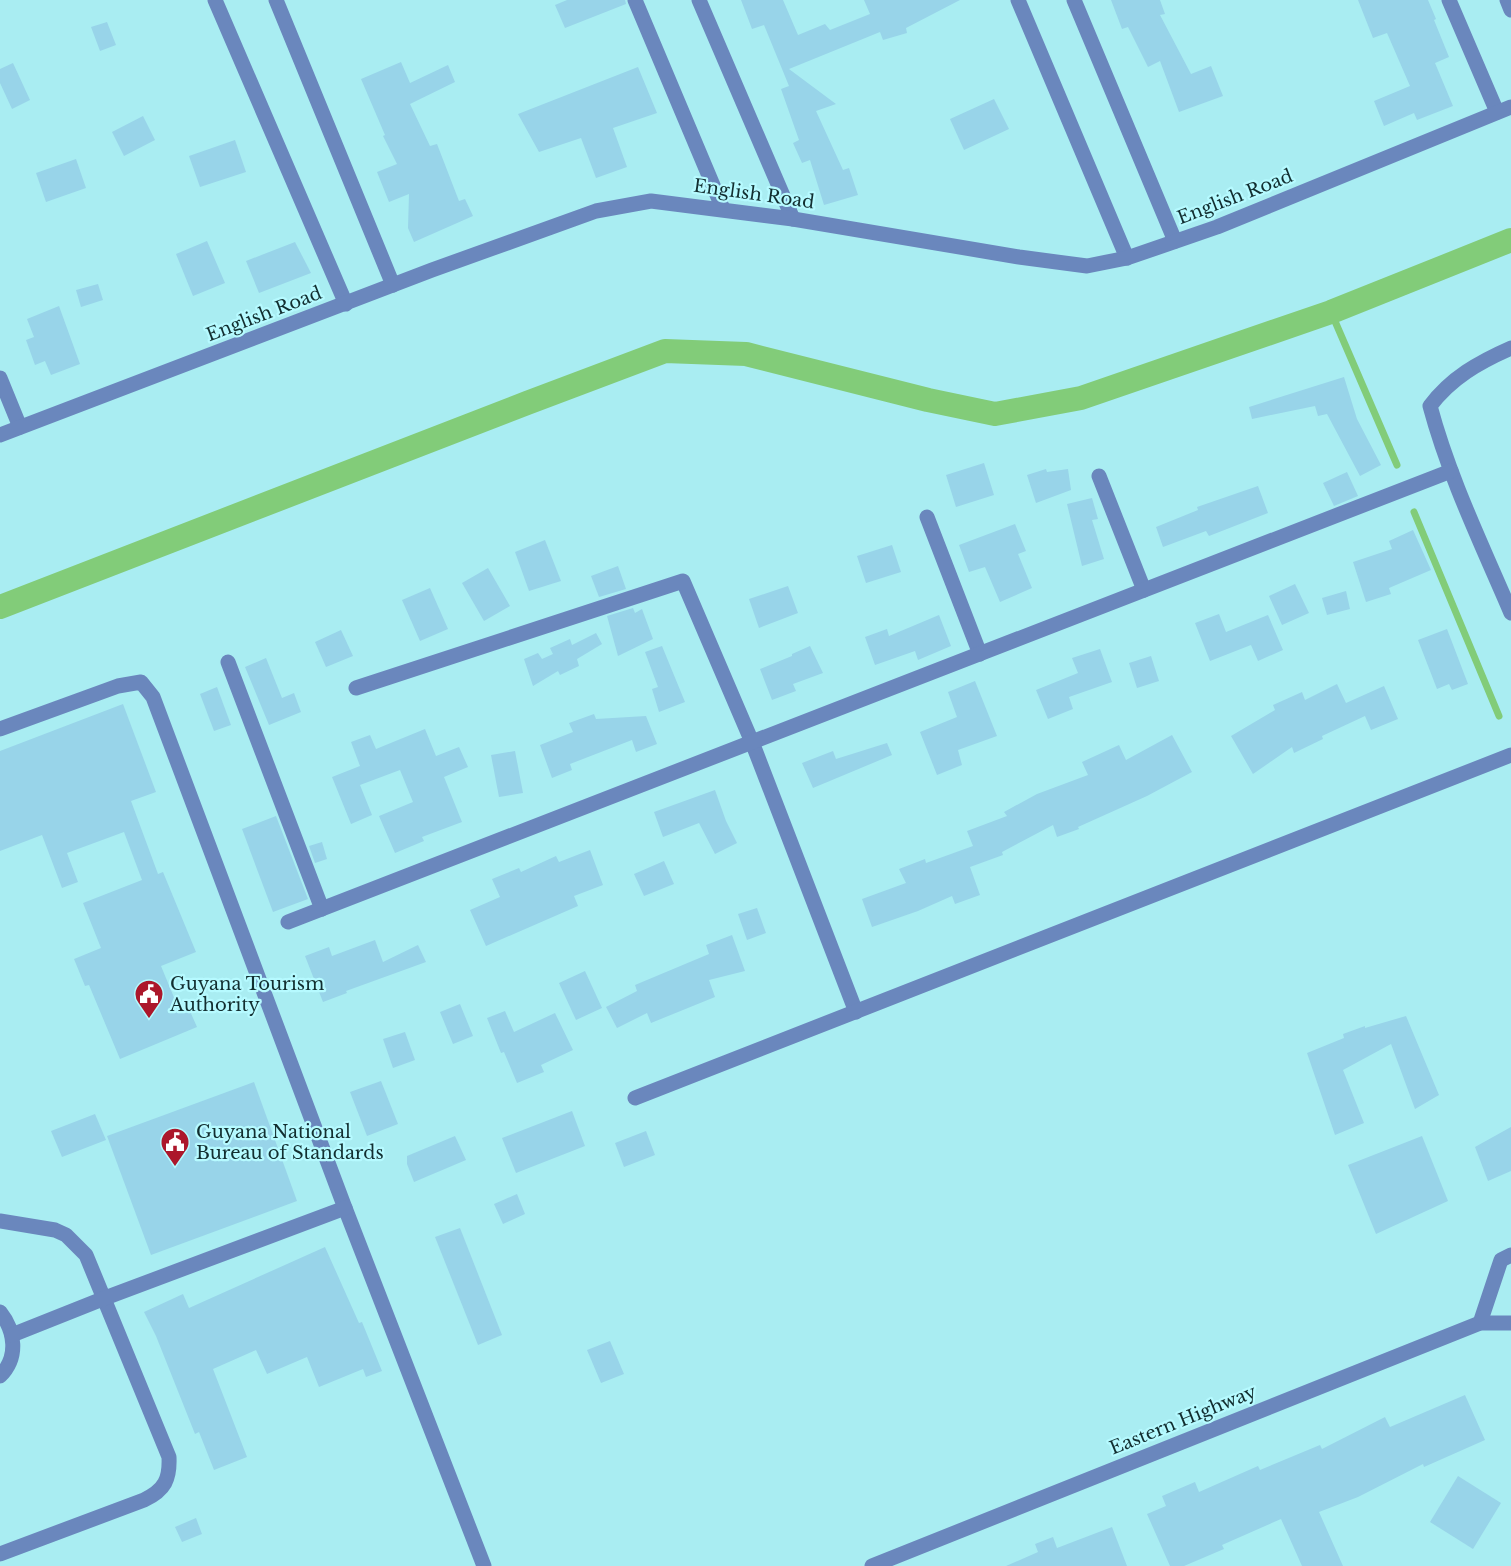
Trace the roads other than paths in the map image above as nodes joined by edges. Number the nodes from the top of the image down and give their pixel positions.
1 (215, 0) edge
2 (276, 0) edge
3 (635, 0) edge
4 (699, 0) edge
5 (1018, 0) edge
6 (1074, 0) edge
7 (1449, 0) edge
8 (1507, 0) edge
9 (1511, 10) edge
10 (1504, 110) edge
11 (723, 208) junction
12 (793, 219) junction
13 (1175, 241) junction
14 (1127, 258) junction
15 (393, 285) junction
16 (346, 304) junction
17 (1511, 348) edge
18 (0, 378) edge
19 (20, 427) junction
20 (0, 435) edge
21 (1451, 471) junction
22 (1099, 476) dead end
23 (927, 517) dead end
24 (1144, 590) junction
25 (1511, 613) edge
26 (980, 654) junction
27 (228, 662) dead end
28 (356, 688) dead end
29 (0, 729) edge
30 (752, 742) junction
31 (1511, 755) edge
32 (322, 909) junction
33 (288, 922) dead end
34 (856, 1012) junction
35 (635, 1098) dead end
36 (345, 1208) junction
37 (0, 1221) edge
38 (1511, 1255) edge
39 (105, 1298) junction
40 (0, 1312) edge
41 (1480, 1323) junction
42 (1511, 1323) edge
43 (12, 1335) junction
44 (0, 1376) edge
45 (0, 1554) edge
46 (484, 1566) edge
47 (872, 1566) edge

1 - 16 street
2 - 15 street
3 - 11 street
4 - 12 street
5 - 14 street
6 - 13 street
7 - 10 street
8 - 9 street
10 - 13 street, English Road
11 - 12 street, English Road
11 - 15 street, English Road
12 - 14 street, English Road
13 - 14 street, English Road
15 - 16 street, English Road
16 - 19 street, English Road
17 - 21 street
18 - 19 street
19 - 20 street, English Road
21 - 24 street
21 - 25 street
22 - 24 street
23 - 26 street
24 - 26 street
26 - 30 street
27 - 32 street
28 - 30 street
29 - 36 street
30 - 32 street
30 - 34 street
31 - 34 street
32 - 33 street
34 - 35 street
36 - 39 street
36 - 46 street
37 - 39 street
38 - 41 street
39 - 43 street
39 - 45 street
40 - 43 street
41 - 42 street, Eastern Highway
41 - 47 street, Eastern Highway
43 - 44 street

